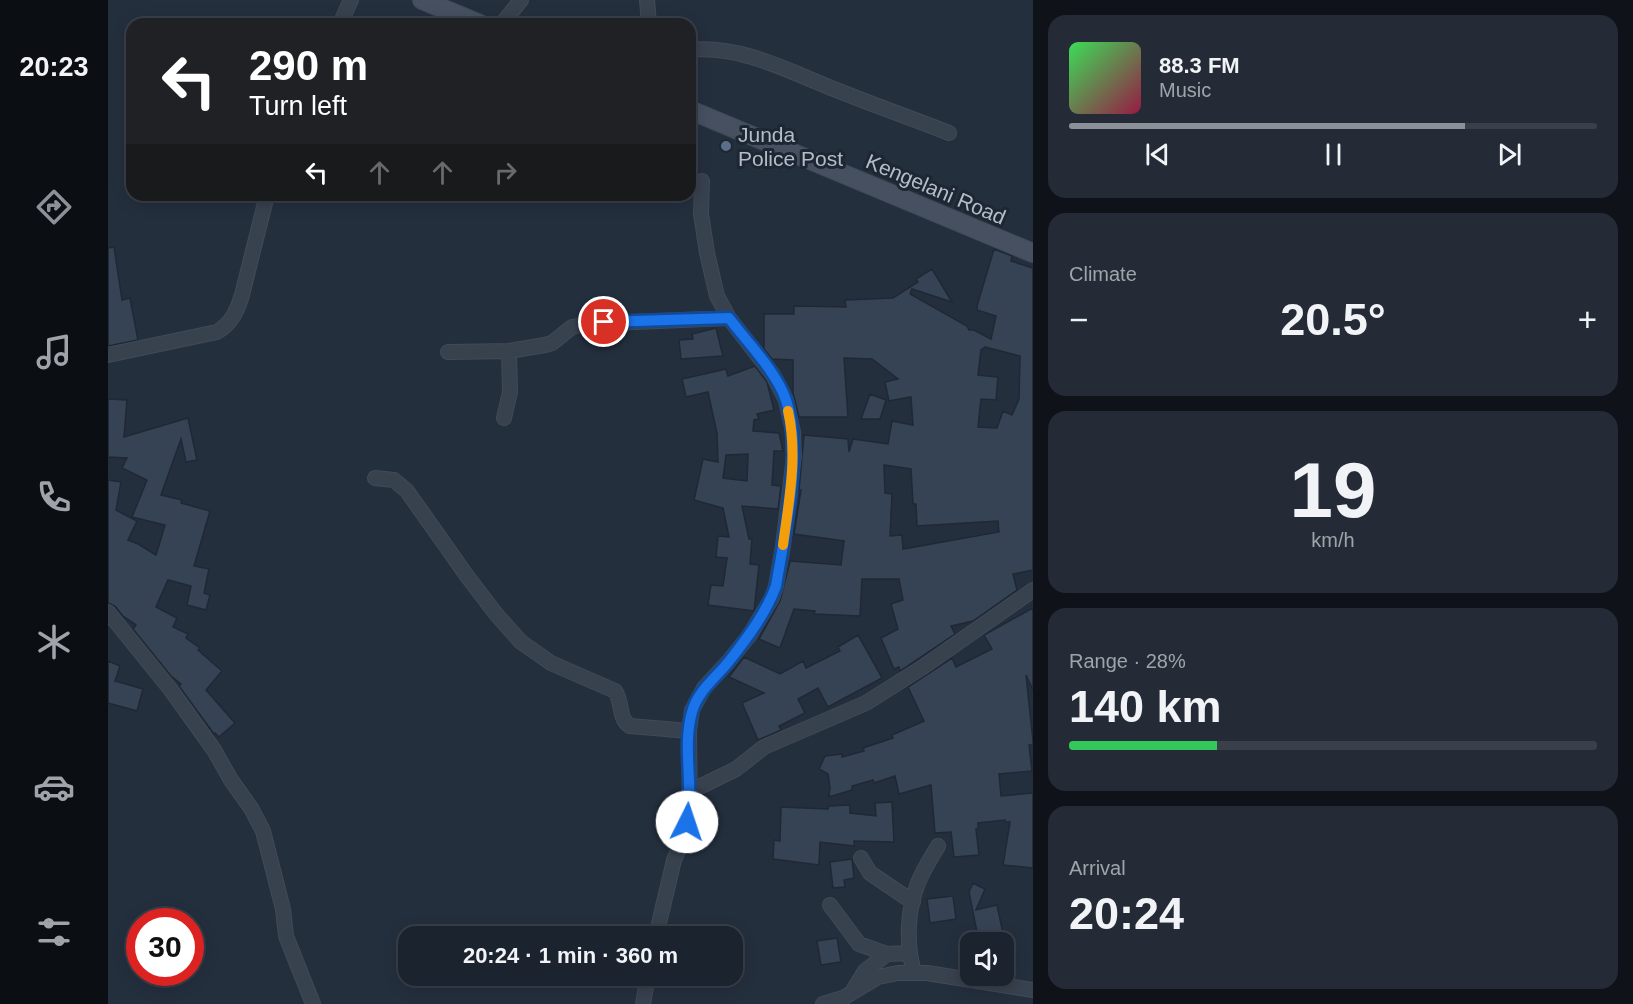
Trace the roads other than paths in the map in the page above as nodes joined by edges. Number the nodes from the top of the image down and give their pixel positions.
1 (351, 0) edge
2 (422, 0) edge
3 (522, 0) edge
4 (647, 0) edge
5 (343, 18) edge
6 (466, 18) edge
7 (507, 18) edge
8 (648, 18) edge
9 (696, 50) edge
10 (696, 113) edge
11 (949, 133) dead end
12 (702, 181) dead end
13 (266, 201) edge
14 (1033, 253) edge
15 (729, 318) junction
16 (509, 351) junction
17 (448, 352) dead end
18 (108, 355) edge
19 (504, 418) dead end
20 (375, 478) dead end
21 (1033, 590) edge
22 (108, 612) edge
23 (689, 731) junction
24 (689, 792) junction
25 (938, 846) dead end
26 (861, 858) dead end
27 (913, 902) junction
28 (830, 905) dead end
29 (658, 926) edge
30 (859, 944) junction
31 (909, 953) junction
32 (887, 954) junction
33 (865, 971) junction
34 (914, 972) junction
35 (646, 986) edge
36 (1033, 990) edge
37 (853, 992) junction
38 (313, 1004) edge
39 (643, 1004) edge
40 (823, 1004) edge

1 - 5 street
2 - 6 main road
3 - 7 street
4 - 8 street
9 - 11 street
10 - 14 main road, Kengelani Road
12 - 15 street
13 - 18 street
15 - 16 street
15 - 23 street
16 - 17 street
16 - 19 street
20 - 23 street
21 - 24 street
22 - 38 street
23 - 24 street
24 - 29 street
25 - 27 street
26 - 27 street
27 - 31 street
28 - 30 street
30 - 32 street
30 - 33 street
31 - 32 street
31 - 34 street
32 - 33 street
33 - 37 street
34 - 36 street
34 - 37 street
35 - 39 street
37 - 40 street

